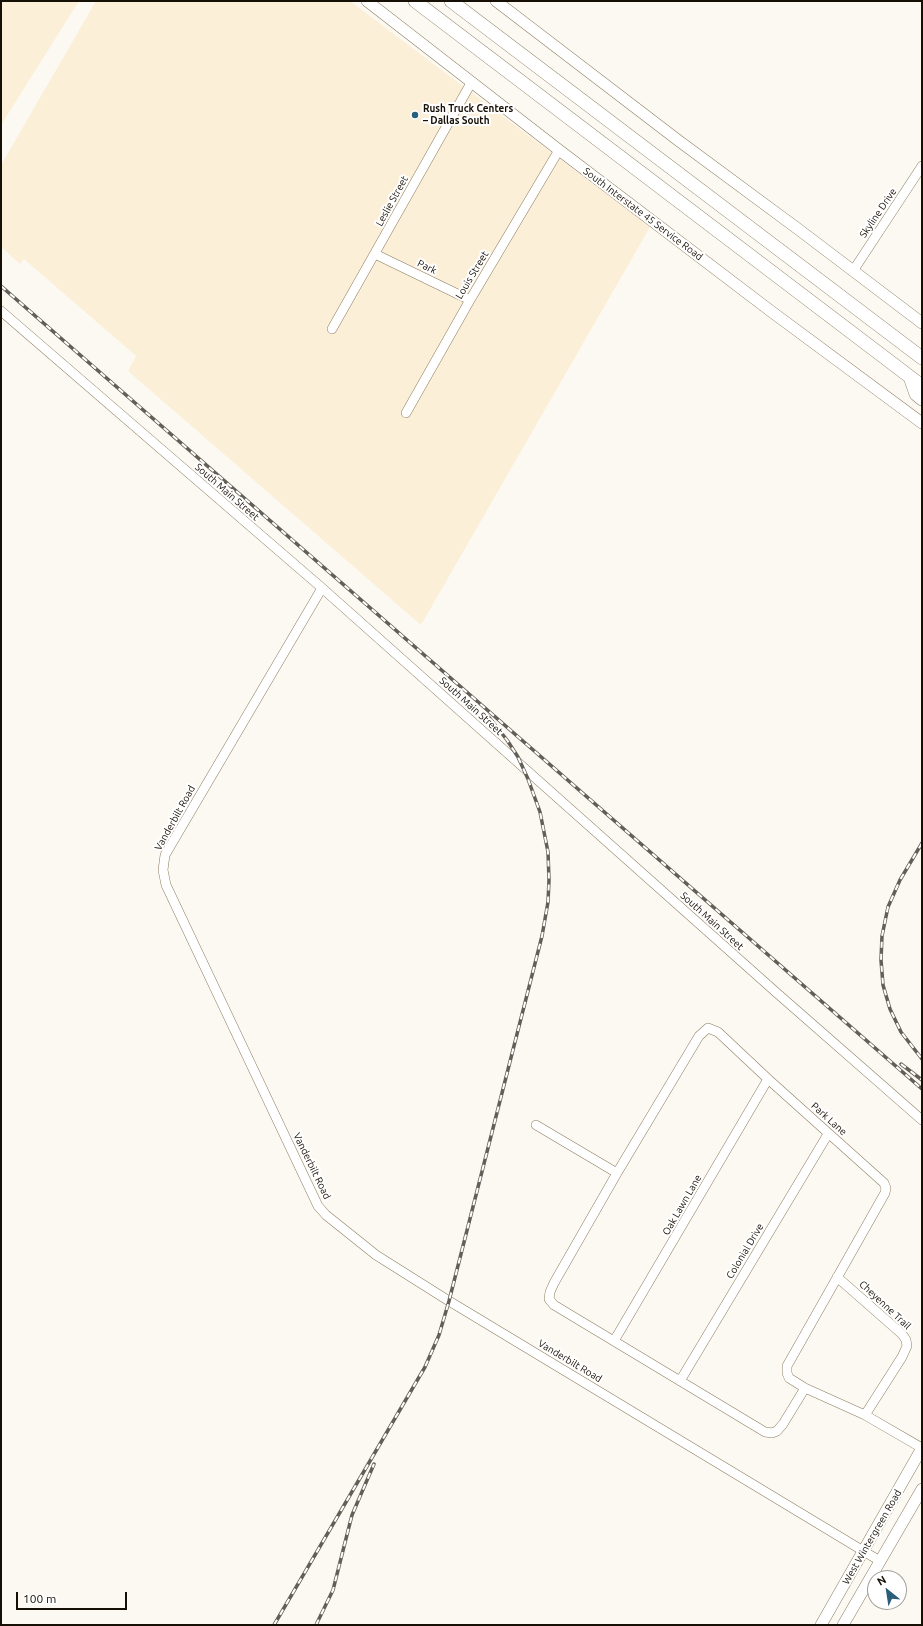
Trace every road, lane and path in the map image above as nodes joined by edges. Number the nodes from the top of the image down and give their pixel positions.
1 (367, 1) edge
2 (415, 1) edge
3 (451, 1) edge
4 (496, 1) edge
5 (471, 83) junction
6 (559, 150) junction
7 (922, 166) edge
8 (375, 254) junction
9 (853, 271) junction
10 (470, 300) junction
11 (1, 311) edge
12 (922, 323) edge
13 (332, 330) dead end
14 (922, 358) edge
15 (910, 377) junction
16 (922, 386) edge
17 (922, 399) edge
18 (406, 413) dead end
19 (922, 423) edge
20 (322, 588) junction
21 (768, 1079) junction
22 (922, 1120) edge
23 (536, 1125) dead end
24 (828, 1134) junction
25 (617, 1173) junction
26 (837, 1277) junction
27 (614, 1341) junction
28 (680, 1381) junction
29 (805, 1388) junction
30 (865, 1415) junction
31 (922, 1448) edge
32 (922, 1489) edge
33 (864, 1551) junction
34 (880, 1561) junction
35 (821, 1625) edge
36 (843, 1625) edge

1 - 5 main road, South Interstate 45 Service Road
2 - 15 highway
3 - 14 highway
4 - 9 main road
5 - 6 main road, South Interstate 45 Service Road
5 - 8 street, Leslie Street
6 - 10 street, Louis Street
6 - 19 main road, South Interstate 45 Service Road
7 - 9 street, Skyline Drive
8 - 10 street, Park
8 - 13 street, Leslie Street
9 - 12 main road
10 - 18 street, Louis Street
11 - 20 street, South Main Street
15 - 16 highway
15 - 17 highway
20 - 22 street, South Main Street
20 - 33 street, Vanderbilt Road
21 - 24 street, Park Lane
21 - 25 street, Park Lane
21 - 27 street, Oak Lawn Lane
23 - 25 street
24 - 26 street, Park Lane
24 - 28 street, Colonial Drive
25 - 27 street, Park Lane
26 - 29 street, Park Lane
26 - 30 street, Cheyenne Trail
27 - 28 street, Park Lane
28 - 29 street, Park Lane
29 - 30 street, Park Lane
30 - 31 street, Park Lane
31 - 33 main road, West Wintergreen Road
32 - 34 main road, West Wintergreen Road
33 - 34 street, Vanderbilt Road
33 - 35 main road, West Wintergreen Road
34 - 36 main road, West Wintergreen Road

